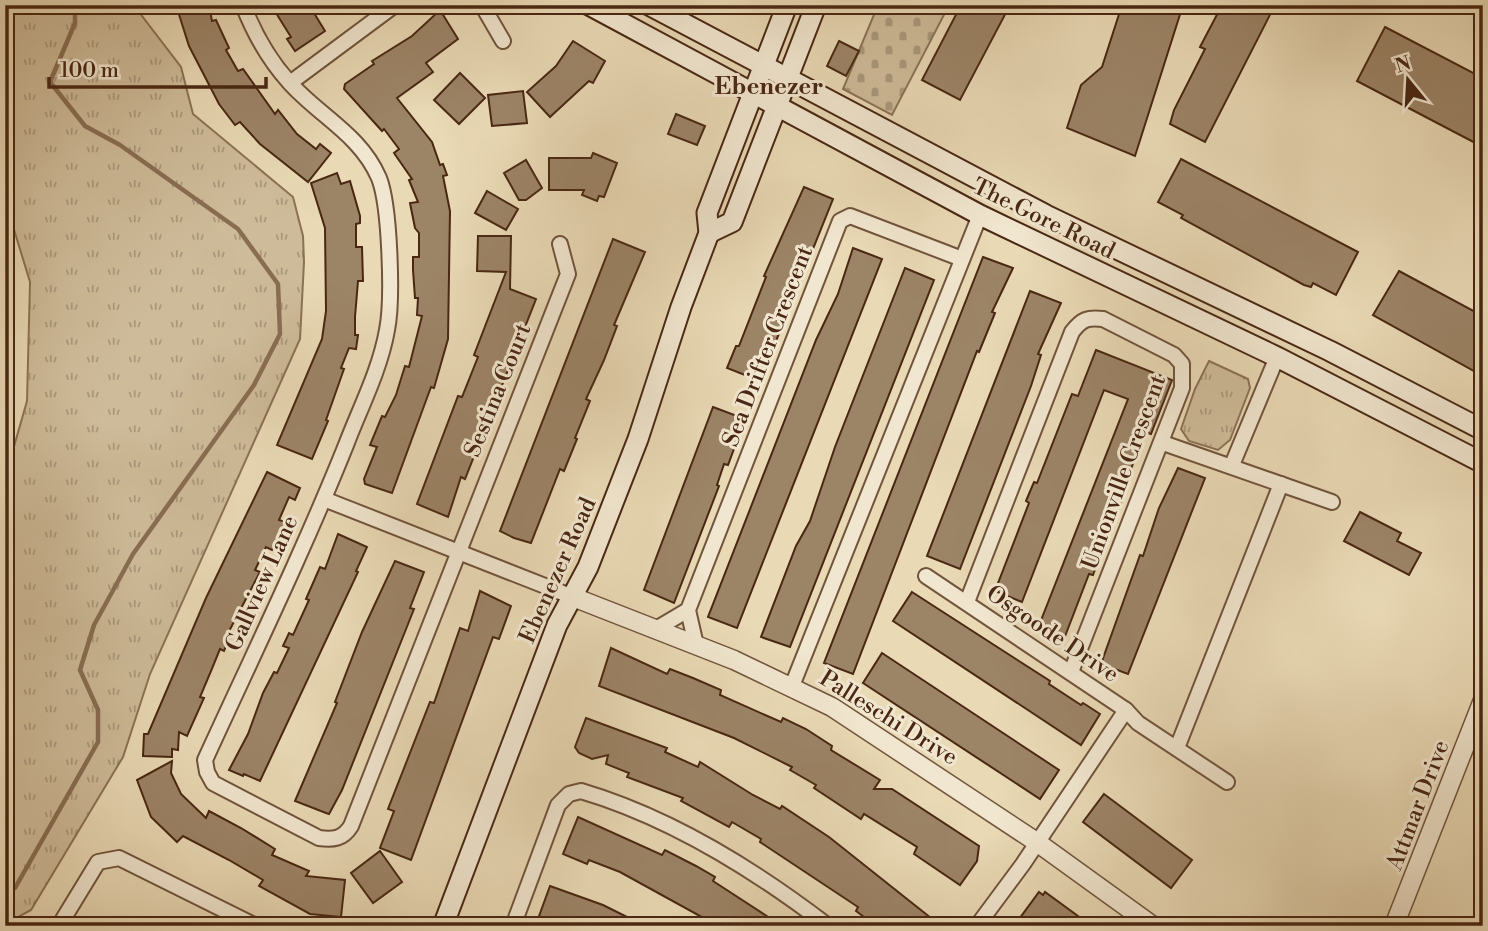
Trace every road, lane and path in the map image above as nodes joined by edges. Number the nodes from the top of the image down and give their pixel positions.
1 (243, 5) edge
2 (395, 5) edge
3 (482, 5) edge
4 (589, 5) edge
5 (649, 5) edge
6 (787, 5) edge
7 (816, 5) edge
8 (503, 41) dead end
9 (762, 66) junction
10 (786, 79) junction
11 (289, 83) junction
12 (752, 94) junction
13 (775, 106) junction
14 (980, 215) junction
15 (709, 233) junction
16 (560, 244) dead end
17 (962, 259) junction
18 (1277, 357) junction
19 (1483, 430) edge
20 (1163, 443) junction
21 (1483, 463) edge
22 (1232, 465) junction
23 (1281, 484) junction
24 (324, 499) junction
25 (1332, 502) dead end
26 (458, 552) junction
27 (926, 576) dead end
28 (573, 597) junction
29 (967, 602) junction
30 (688, 610) junction
31 (656, 629) junction
32 (696, 645) junction
33 (1071, 672) junction
34 (792, 686) junction
35 (1483, 700) edge
36 (1126, 710) junction
37 (1177, 748) junction
38 (1227, 782) dead end
39 (1038, 842) junction
40 (59, 926) edge
41 (256, 926) edge
42 (443, 926) edge
43 (513, 926) edge
44 (828, 926) edge
45 (977, 926) edge
46 (1153, 926) edge
47 (1394, 926) edge

1 - 11 street, Gallview Lane
2 - 11 street
3 - 8 street
4 - 12 main road, The Gore Road
5 - 9 main road, The Gore Road
6 - 9 main road, Ebenezer Road
7 - 10 main road
9 - 10 main road, The Gore Road
9 - 12 main road, Ebenezer Road
10 - 13 main road
10 - 19 main road, The Gore Road
11 - 24 street, Gallview Lane
12 - 13 main road, The Gore Road
12 - 15 main road, Ebenezer Road
13 - 14 main road, The Gore Road
13 - 15 main road
14 - 17 street
14 - 18 main road, The Gore Road
15 - 28 main road, Ebenezer Road
16 - 26 street, Sestina Court
17 - 30 street, Sea Drifter Crescent
17 - 34 street
18 - 21 main road, The Gore Road
18 - 22 street
20 - 22 street
20 - 29 street, Unionville Crescent
20 - 33 street, Unionville Crescent
22 - 23 street
23 - 25 street
23 - 37 street
24 - 26 street
24 - 26 street, Gallview Lane
26 - 28 street
27 - 29 street, Osgoode Drive
28 - 31 street, Palleschi Drive
28 - 42 main road, Ebenezer Road
29 - 33 street, Osgoode Drive
30 - 31 street
30 - 32 street
31 - 32 street, Palleschi Drive
32 - 34 street, Palleschi Drive
33 - 36 street, Osgoode Drive
34 - 39 street, Palleschi Drive
35 - 47 street, Attmar Drive
36 - 37 street
36 - 39 street, Osgoode Drive
37 - 38 street
39 - 45 street, Osgoode Drive
39 - 46 street, Palleschi Drive
40 - 41 street
43 - 44 street

